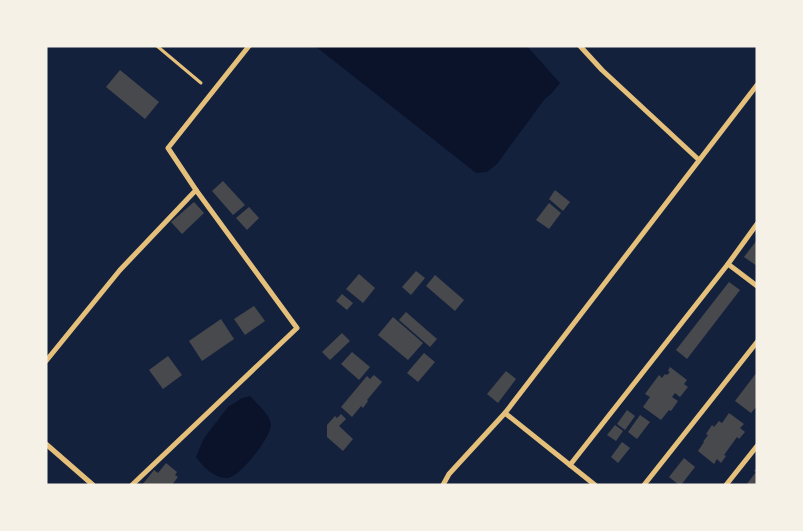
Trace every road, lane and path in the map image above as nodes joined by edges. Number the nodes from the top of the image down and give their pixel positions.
1 (157, 46) edge
2 (249, 46) edge
3 (580, 46) edge
4 (201, 83) dead end
5 (757, 85) edge
6 (699, 160) junction
7 (196, 190) junction
8 (757, 224) edge
9 (728, 264) junction
10 (757, 286) edge
11 (757, 342) edge
12 (46, 361) edge
13 (505, 413) junction
14 (46, 444) edge
15 (757, 446) edge
16 (570, 465) junction
17 (92, 485) edge
18 (132, 485) edge
19 (443, 485) edge
20 (595, 485) edge
21 (644, 485) edge
22 (726, 485) edge

1 - 4 lane
2 - 7 street
3 - 6 street
5 - 6 street
6 - 13 street
7 - 12 street
7 - 18 street
8 - 9 street
9 - 10 street
9 - 16 street
11 - 21 street
13 - 16 street
13 - 19 street
14 - 17 street
15 - 22 street
16 - 20 street

